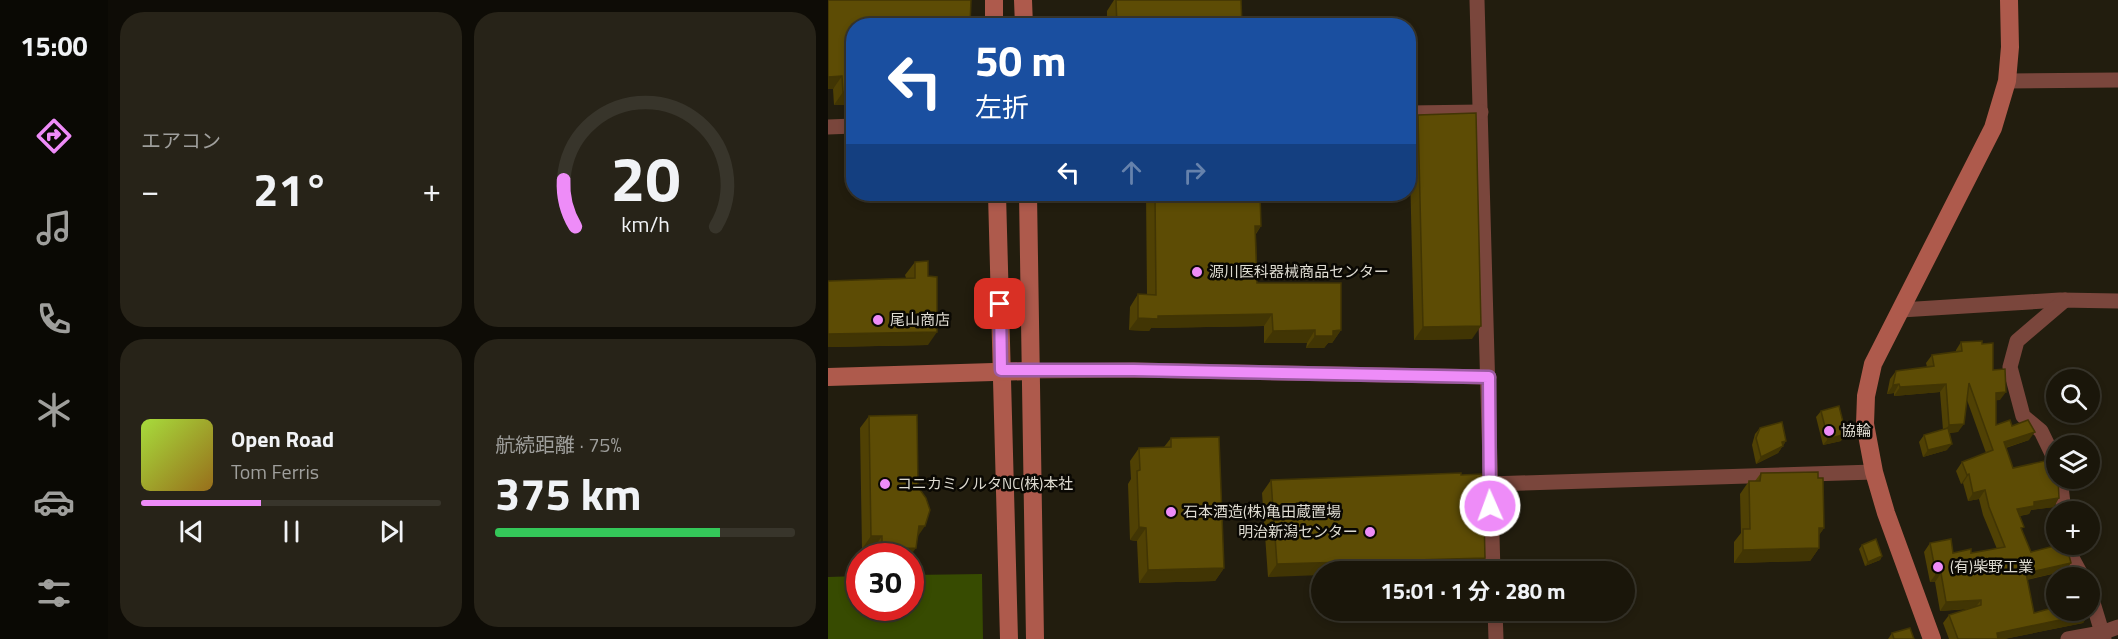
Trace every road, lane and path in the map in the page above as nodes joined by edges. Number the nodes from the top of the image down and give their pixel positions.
1 (994, 0) edge
2 (1023, 0) edge
3 (1478, 0) edge
4 (2009, 0) edge
5 (994, 18) edge
6 (1024, 18) edge
7 (2118, 80) edge
8 (2007, 81) junction
9 (1481, 112) junction
10 (1416, 113) edge
11 (846, 126) edge
12 (828, 127) edge
13 (997, 201) edge
14 (1028, 201) edge
15 (2066, 300) junction
16 (2118, 301) edge
17 (1901, 310) junction
18 (1001, 370) junction
19 (1029, 371) junction
20 (828, 377) edge
21 (1489, 377) junction
22 (2046, 441) edge
23 (1874, 472) junction
24 (1490, 484) junction
25 (1493, 561) edge
26 (1495, 621) edge
27 (2098, 621) edge
28 (2118, 627) edge
29 (2102, 636) edge
30 (1009, 639) edge
31 (1035, 639) edge
32 (1496, 639) edge
33 (1932, 639) edge
34 (2068, 639) edge

1 - 5 street
2 - 6 street
3 - 9 street
4 - 8 street
7 - 8 street
8 - 17 street
9 - 10 street
9 - 21 street
11 - 12 street
13 - 18 street
14 - 19 street
15 - 16 street
15 - 17 street
15 - 22 street
17 - 23 street
18 - 19 street
18 - 20 street
18 - 30 street
19 - 21 street
19 - 31 street
21 - 24 street
23 - 24 street
23 - 33 street
24 - 25 street
26 - 32 street
27 - 29 street
28 - 29 street
29 - 34 street

